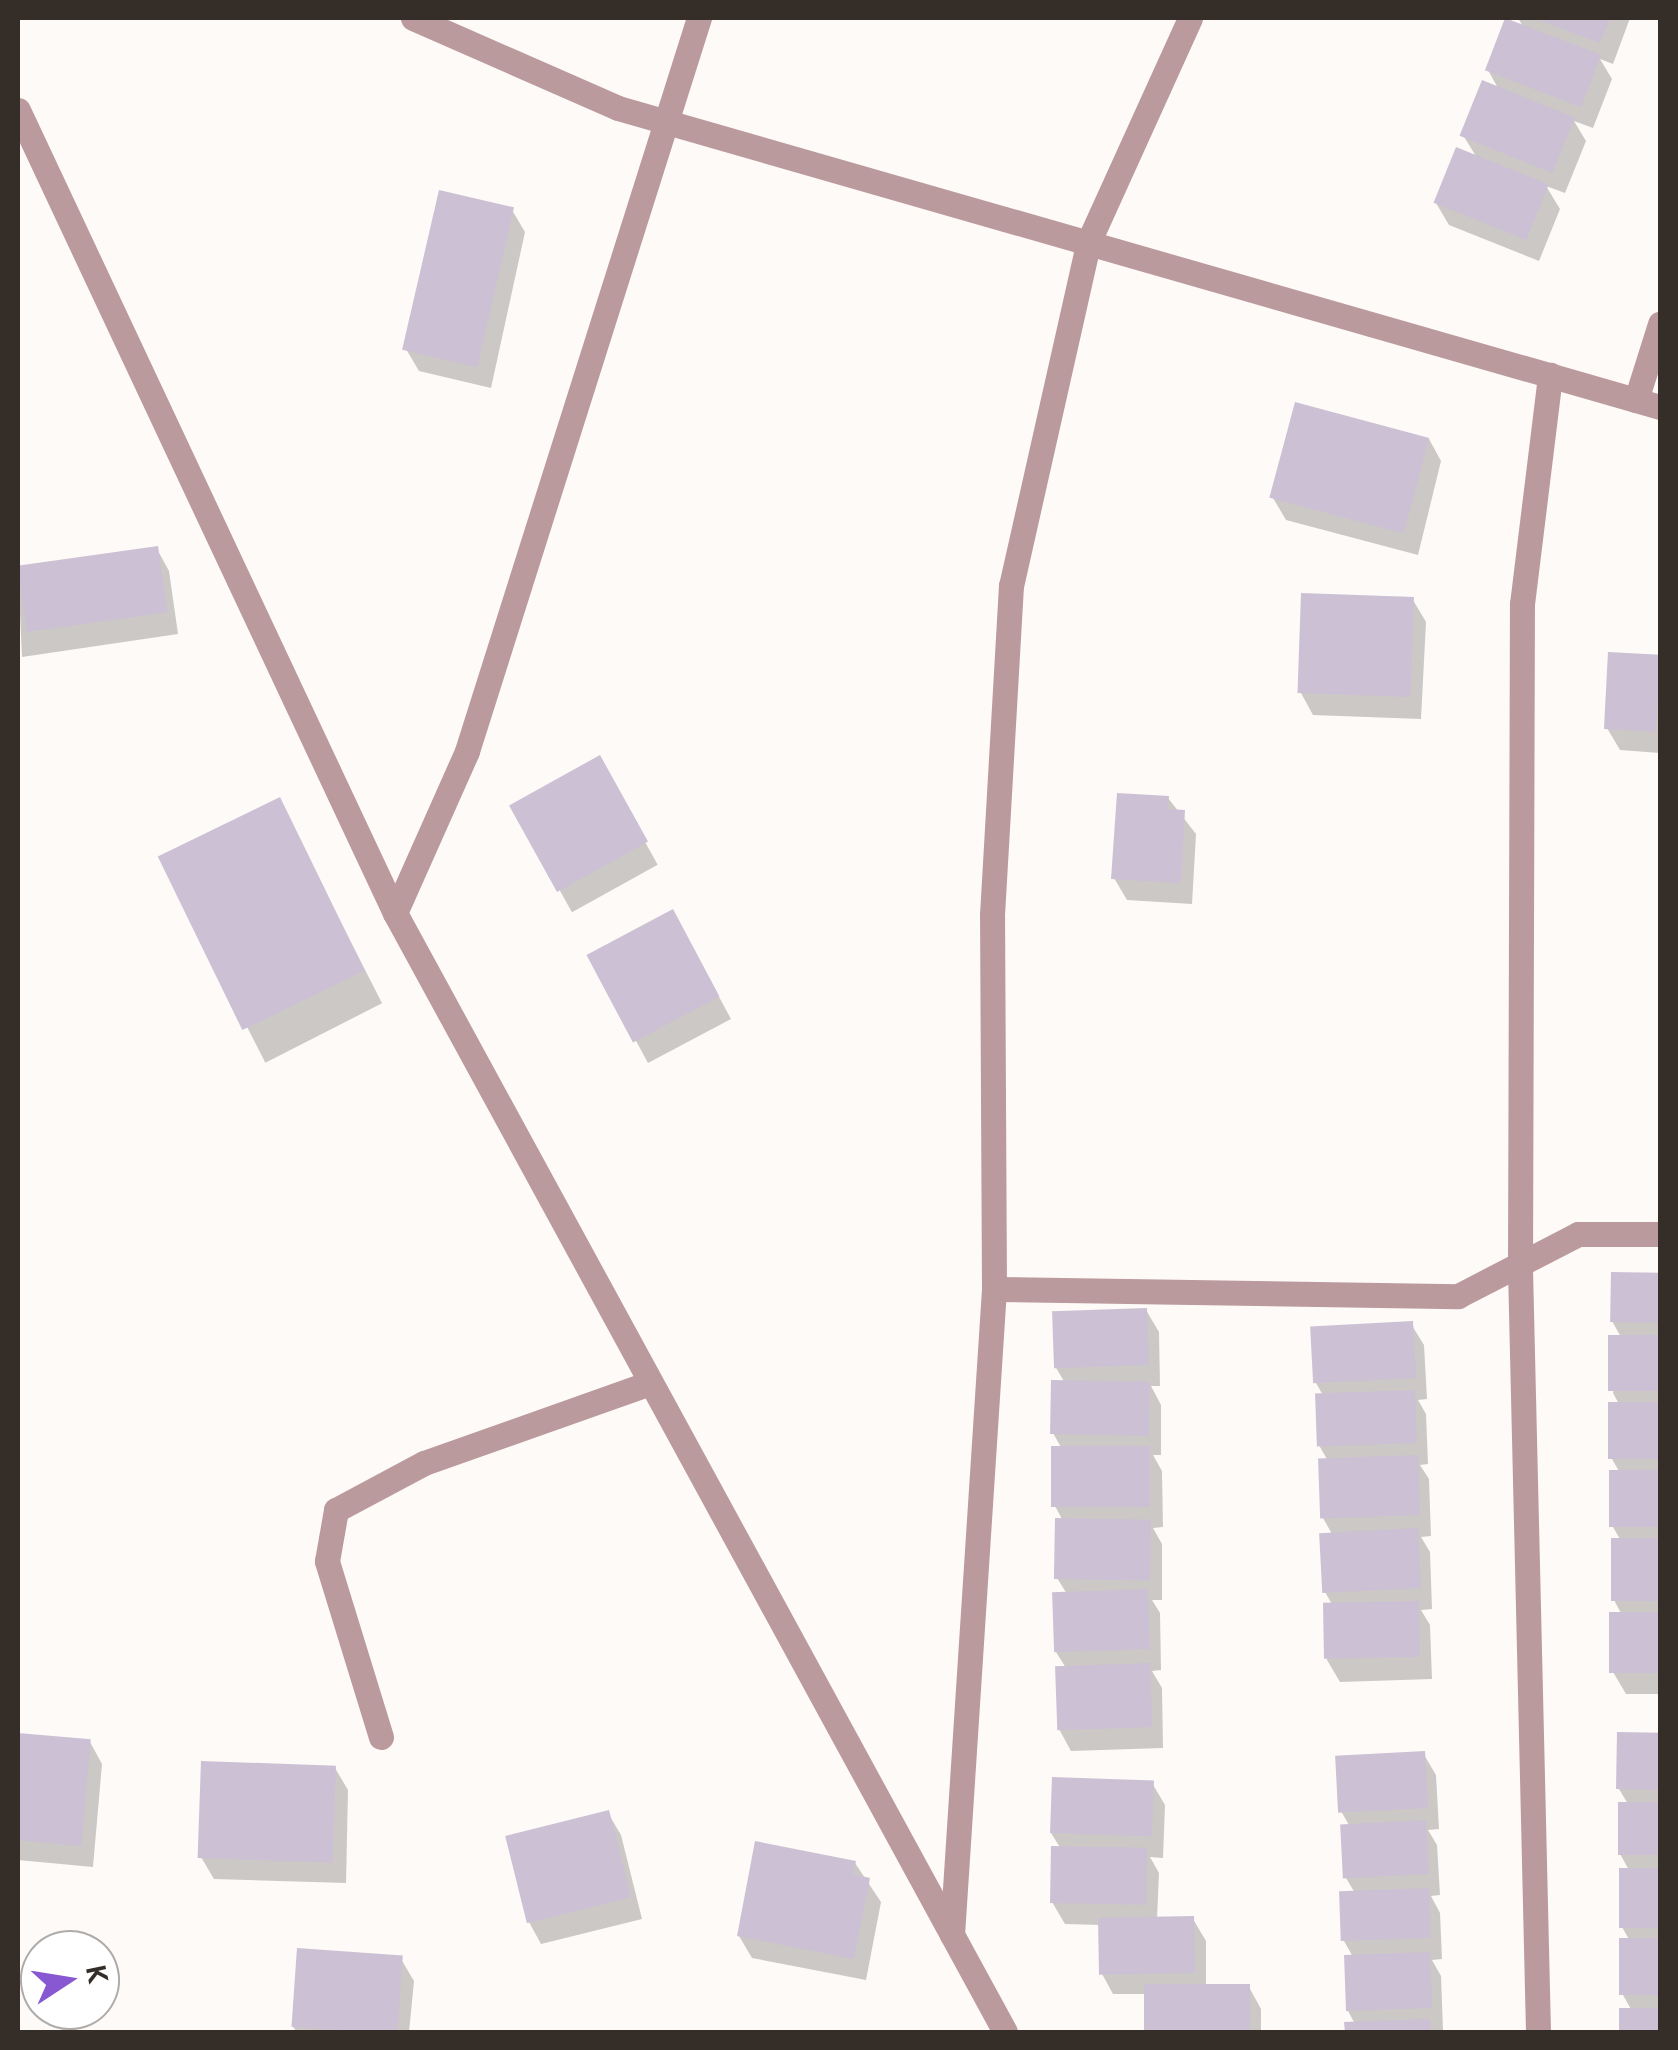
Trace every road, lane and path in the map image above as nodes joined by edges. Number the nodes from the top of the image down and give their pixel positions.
1 (413, 18) edge
2 (699, 18) edge
3 (1190, 18) edge
4 (18, 110) edge
5 (661, 120) junction
6 (1088, 243) junction
7 (1660, 324) edge
8 (1550, 375) junction
9 (1648, 404) edge
10 (395, 913) junction
11 (1660, 1234) edge
12 (1520, 1267) junction
13 (994, 1290) junction
14 (650, 1383) junction
15 (380, 1737) dead end
16 (952, 1935) junction
17 (1004, 2032) edge
18 (1538, 2032) edge

1 - 5 street
2 - 5 street
3 - 6 street
4 - 10 street
5 - 6 street
5 - 10 street
6 - 8 street
6 - 13 street
7 - 9 street
8 - 9 street
8 - 12 street
10 - 14 street
11 - 12 street
12 - 13 street
12 - 18 street
13 - 16 street
14 - 15 street
14 - 16 street
16 - 17 street

